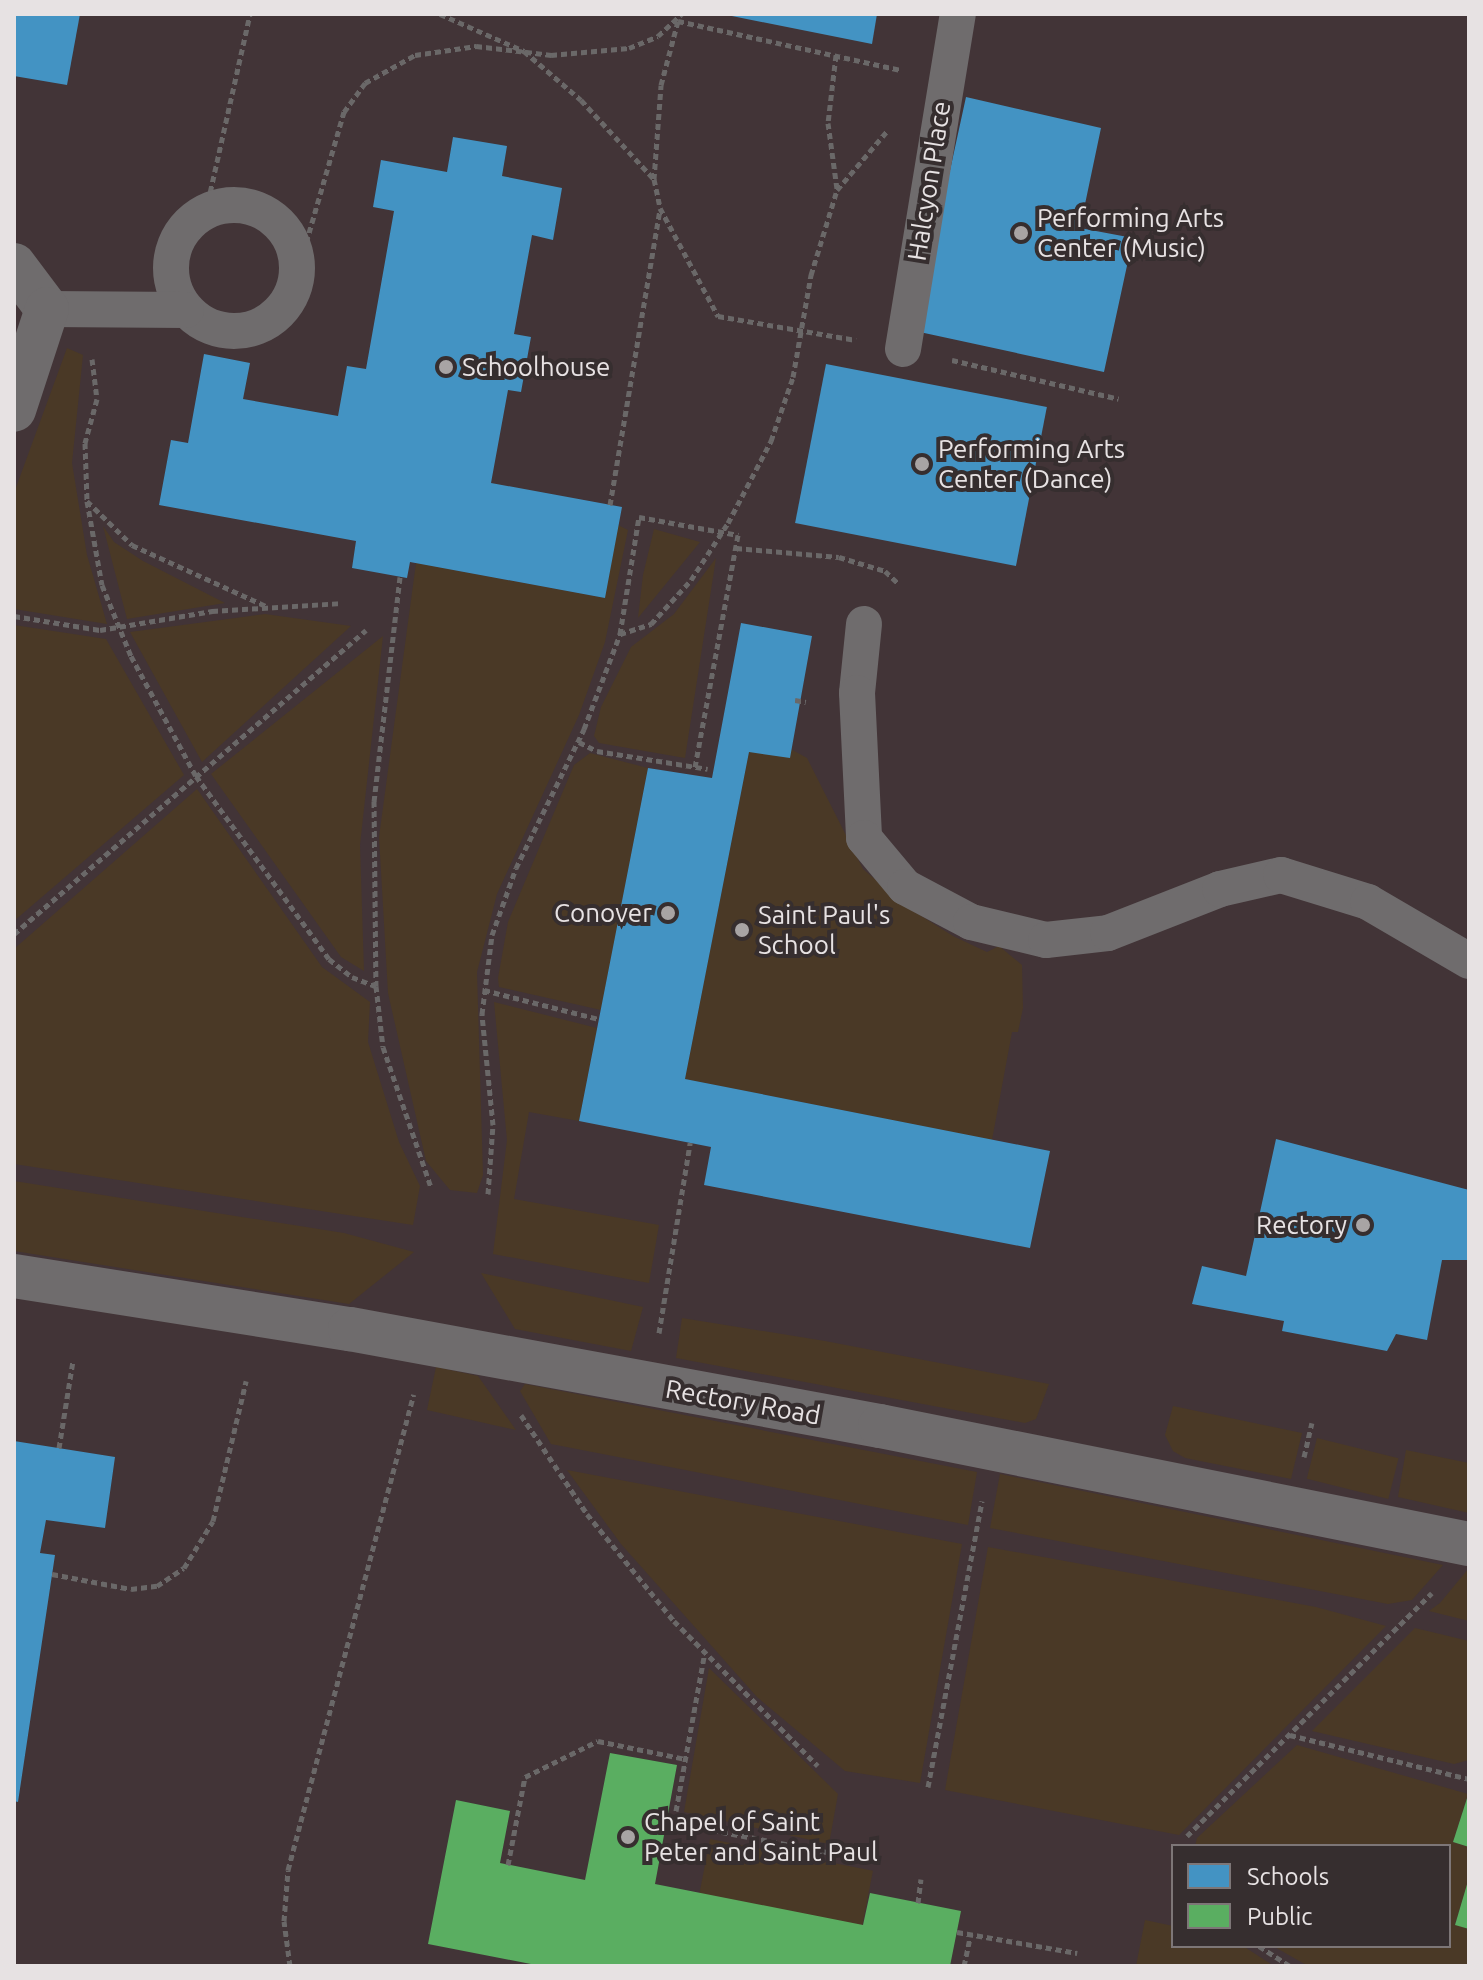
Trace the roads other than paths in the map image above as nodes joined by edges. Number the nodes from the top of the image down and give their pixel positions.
1 (958, 14) edge
2 (14, 265) edge
3 (68, 310) junction
4 (186, 310) junction
5 (903, 349) road end
6 (14, 410) edge
7 (864, 624) dead end
8 (1469, 961) edge
9 (14, 1276) edge
10 (1469, 1544) edge

1 - 5 lane, Halcyon Place
2 - 3 street
3 - 4 lane
3 - 6 street
4 - 4 lane
7 - 8 lane
9 - 10 street, Rectory Road

